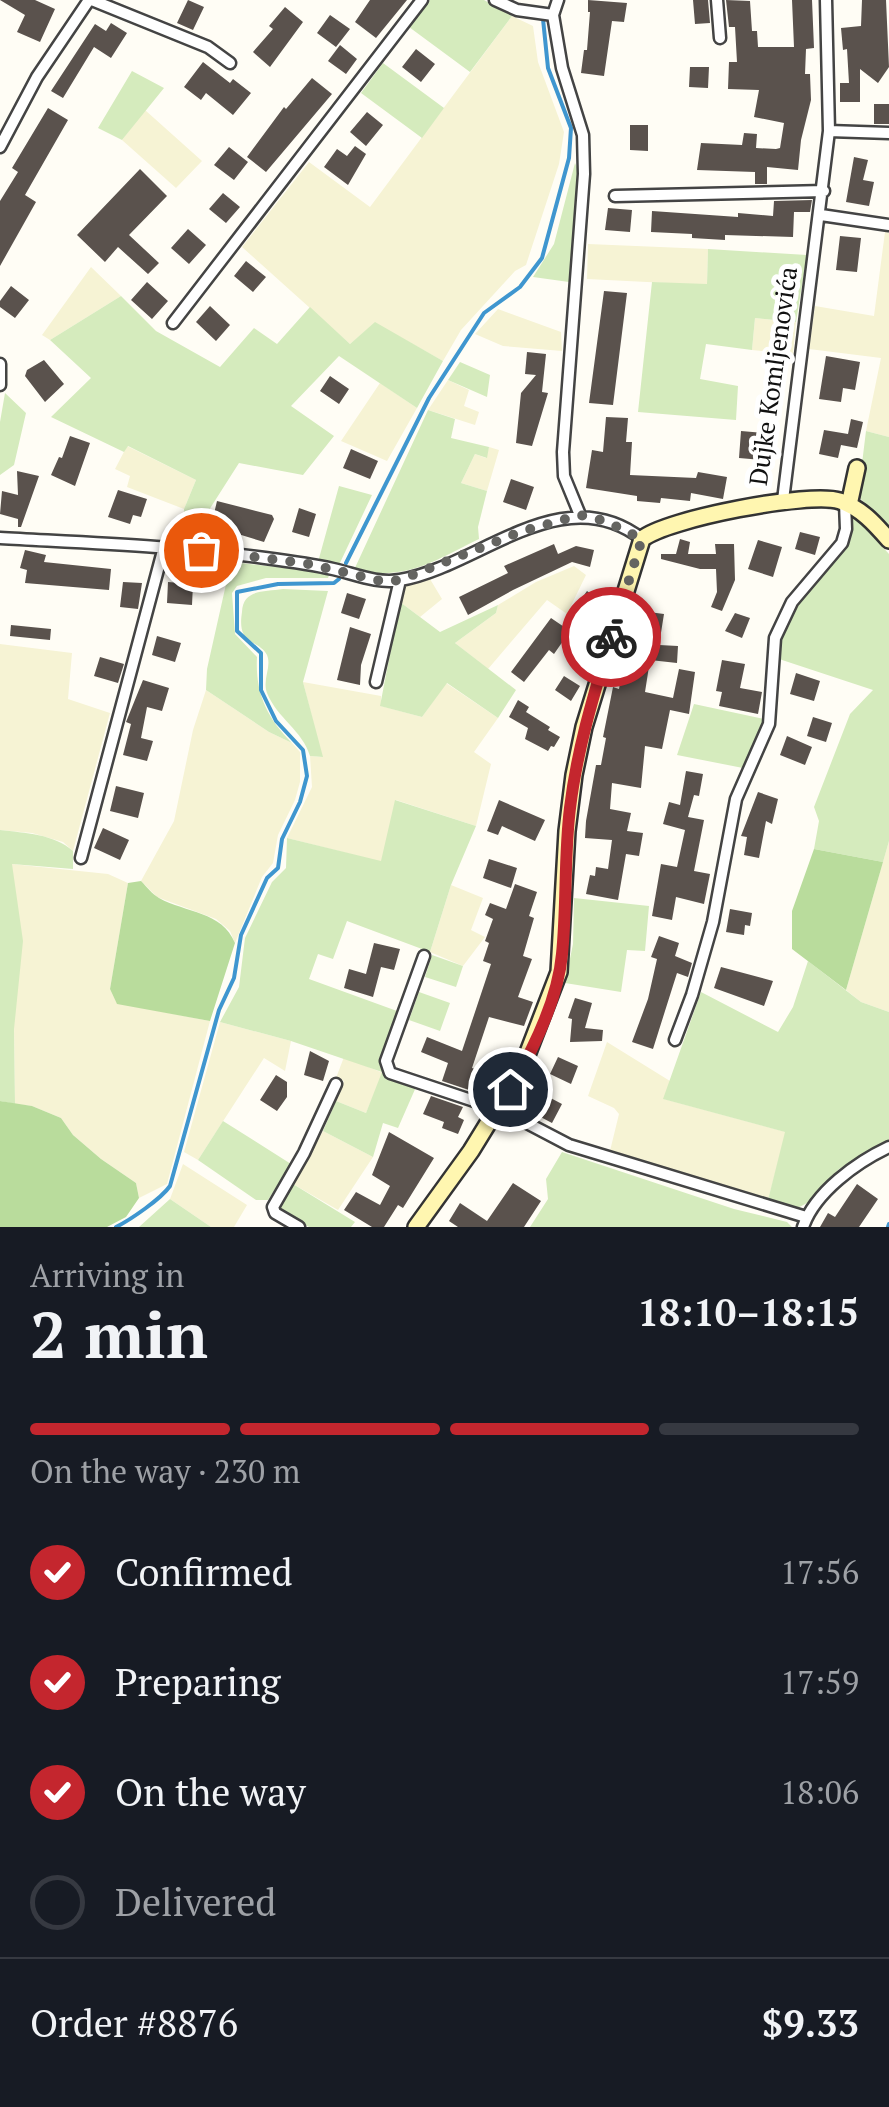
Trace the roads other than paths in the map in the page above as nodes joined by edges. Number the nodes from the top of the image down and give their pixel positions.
1 (91, 0) edge
2 (422, 0) edge
3 (495, 0) edge
4 (558, 0) edge
5 (716, 0) edge
6 (826, 0) edge
7 (553, 15) junction
8 (720, 38) dead end
9 (230, 62) dead end
10 (830, 130) junction
11 (889, 133) edge
12 (0, 147) edge
13 (824, 191) junction
14 (614, 196) dead end
15 (821, 215) junction
16 (889, 225) edge
17 (173, 323) dead end
18 (0, 364) edge
19 (0, 385) edge
20 (857, 468) dead end
21 (783, 500) junction
22 (847, 504) junction
23 (580, 515) junction
24 (0, 538) edge
25 (642, 539) junction
26 (889, 540) edge
27 (164, 547) junction
28 (400, 580) junction
29 (376, 682) dead end
30 (80, 858) dead end
31 (424, 956) dead end
32 (675, 1040) dead end
33 (336, 1084) dead end
34 (498, 1110) junction
35 (889, 1147) edge
36 (805, 1222) edge
37 (299, 1227) edge
38 (416, 1227) edge

1 - 9 street
1 - 12 street
2 - 17 street
3 - 7 street
4 - 7 street
5 - 8 street
6 - 10 street, Dujke Komljenovića
7 - 23 street
10 - 11 street
10 - 13 street, Dujke Komljenovića
13 - 14 street
13 - 15 street, Dujke Komljenovića
15 - 16 street
15 - 21 street, Dujke Komljenovića
18 - 19 street
20 - 22 street
21 - 22 street
21 - 25 street, Dujke Komljenovića
22 - 26 street
22 - 32 street
23 - 25 street
23 - 28 street
24 - 27 street
25 - 34 street
27 - 28 street
27 - 30 street
28 - 29 street
31 - 34 street
33 - 37 street
34 - 36 street
34 - 38 street
35 - 36 street

